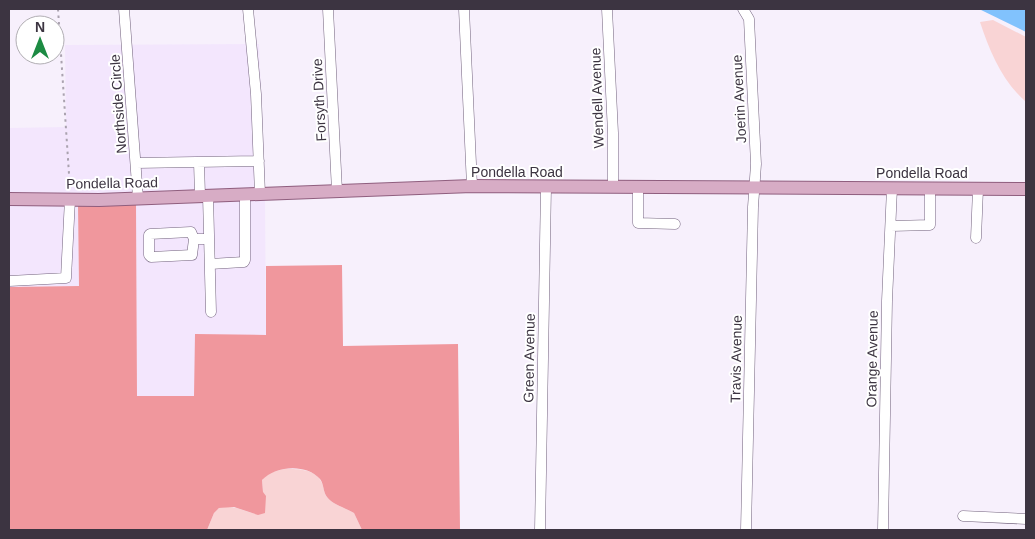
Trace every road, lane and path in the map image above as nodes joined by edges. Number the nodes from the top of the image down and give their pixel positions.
1 (58, 9) edge
2 (124, 9) edge
3 (248, 9) edge
4 (328, 9) edge
5 (464, 9) edge
6 (608, 9) edge
7 (744, 9) edge
8 (259, 161) junction
9 (199, 162) junction
10 (136, 163) junction
11 (472, 186) junction
12 (546, 187) junction
13 (613, 187) junction
14 (638, 187) junction
15 (754, 188) junction
16 (892, 188) junction
17 (930, 188) junction
18 (978, 189) junction
19 (1026, 189) edge
20 (338, 191) junction
21 (245, 194) junction
22 (260, 194) junction
23 (204, 196) junction
24 (9, 198) edge
25 (138, 198) junction
26 (70, 199) junction
27 (675, 224) dead end
28 (891, 226) junction
29 (976, 238) dead end
30 (194, 239) junction
31 (209, 239) junction
32 (210, 264) junction
33 (9, 281) edge
34 (211, 312) dead end
35 (963, 516) dead end
36 (1026, 519) edge
37 (540, 530) edge
38 (746, 530) edge
39 (883, 530) edge

1 - 26 path
2 - 10 street, Northside Circle
3 - 8 street
4 - 20 street, Forsyth Drive
5 - 11 street
6 - 13 street, Wendell Avenue
7 - 15 street, Joerin Avenue
8 - 9 street
8 - 22 street
9 - 10 street
9 - 23 street
10 - 25 street, Northside Circle
11 - 12 main road, Pondella Road
11 - 20 main road, Pondella Road
12 - 13 main road, Pondella Road
12 - 37 street, Green Avenue
13 - 14 main road, Pondella Road
14 - 15 main road, Pondella Road
14 - 27 street
15 - 16 main road, Pondella Road
15 - 38 street, Travis Avenue
16 - 17 main road, Pondella Road
16 - 28 street, Orange Avenue
17 - 18 main road, Pondella Road
17 - 28 street
18 - 19 main road, Pondella Road
18 - 29 street
20 - 22 main road, Pondella Road
21 - 22 main road, Pondella Road
21 - 23 main road, Pondella Road
21 - 32 street
23 - 25 main road, Pondella Road
23 - 31 street
24 - 26 main road, Pondella Road
25 - 26 main road, Pondella Road
26 - 33 street
28 - 39 street, Orange Avenue
30 - 30 street
30 - 31 street
31 - 32 street
32 - 34 street
35 - 36 street

